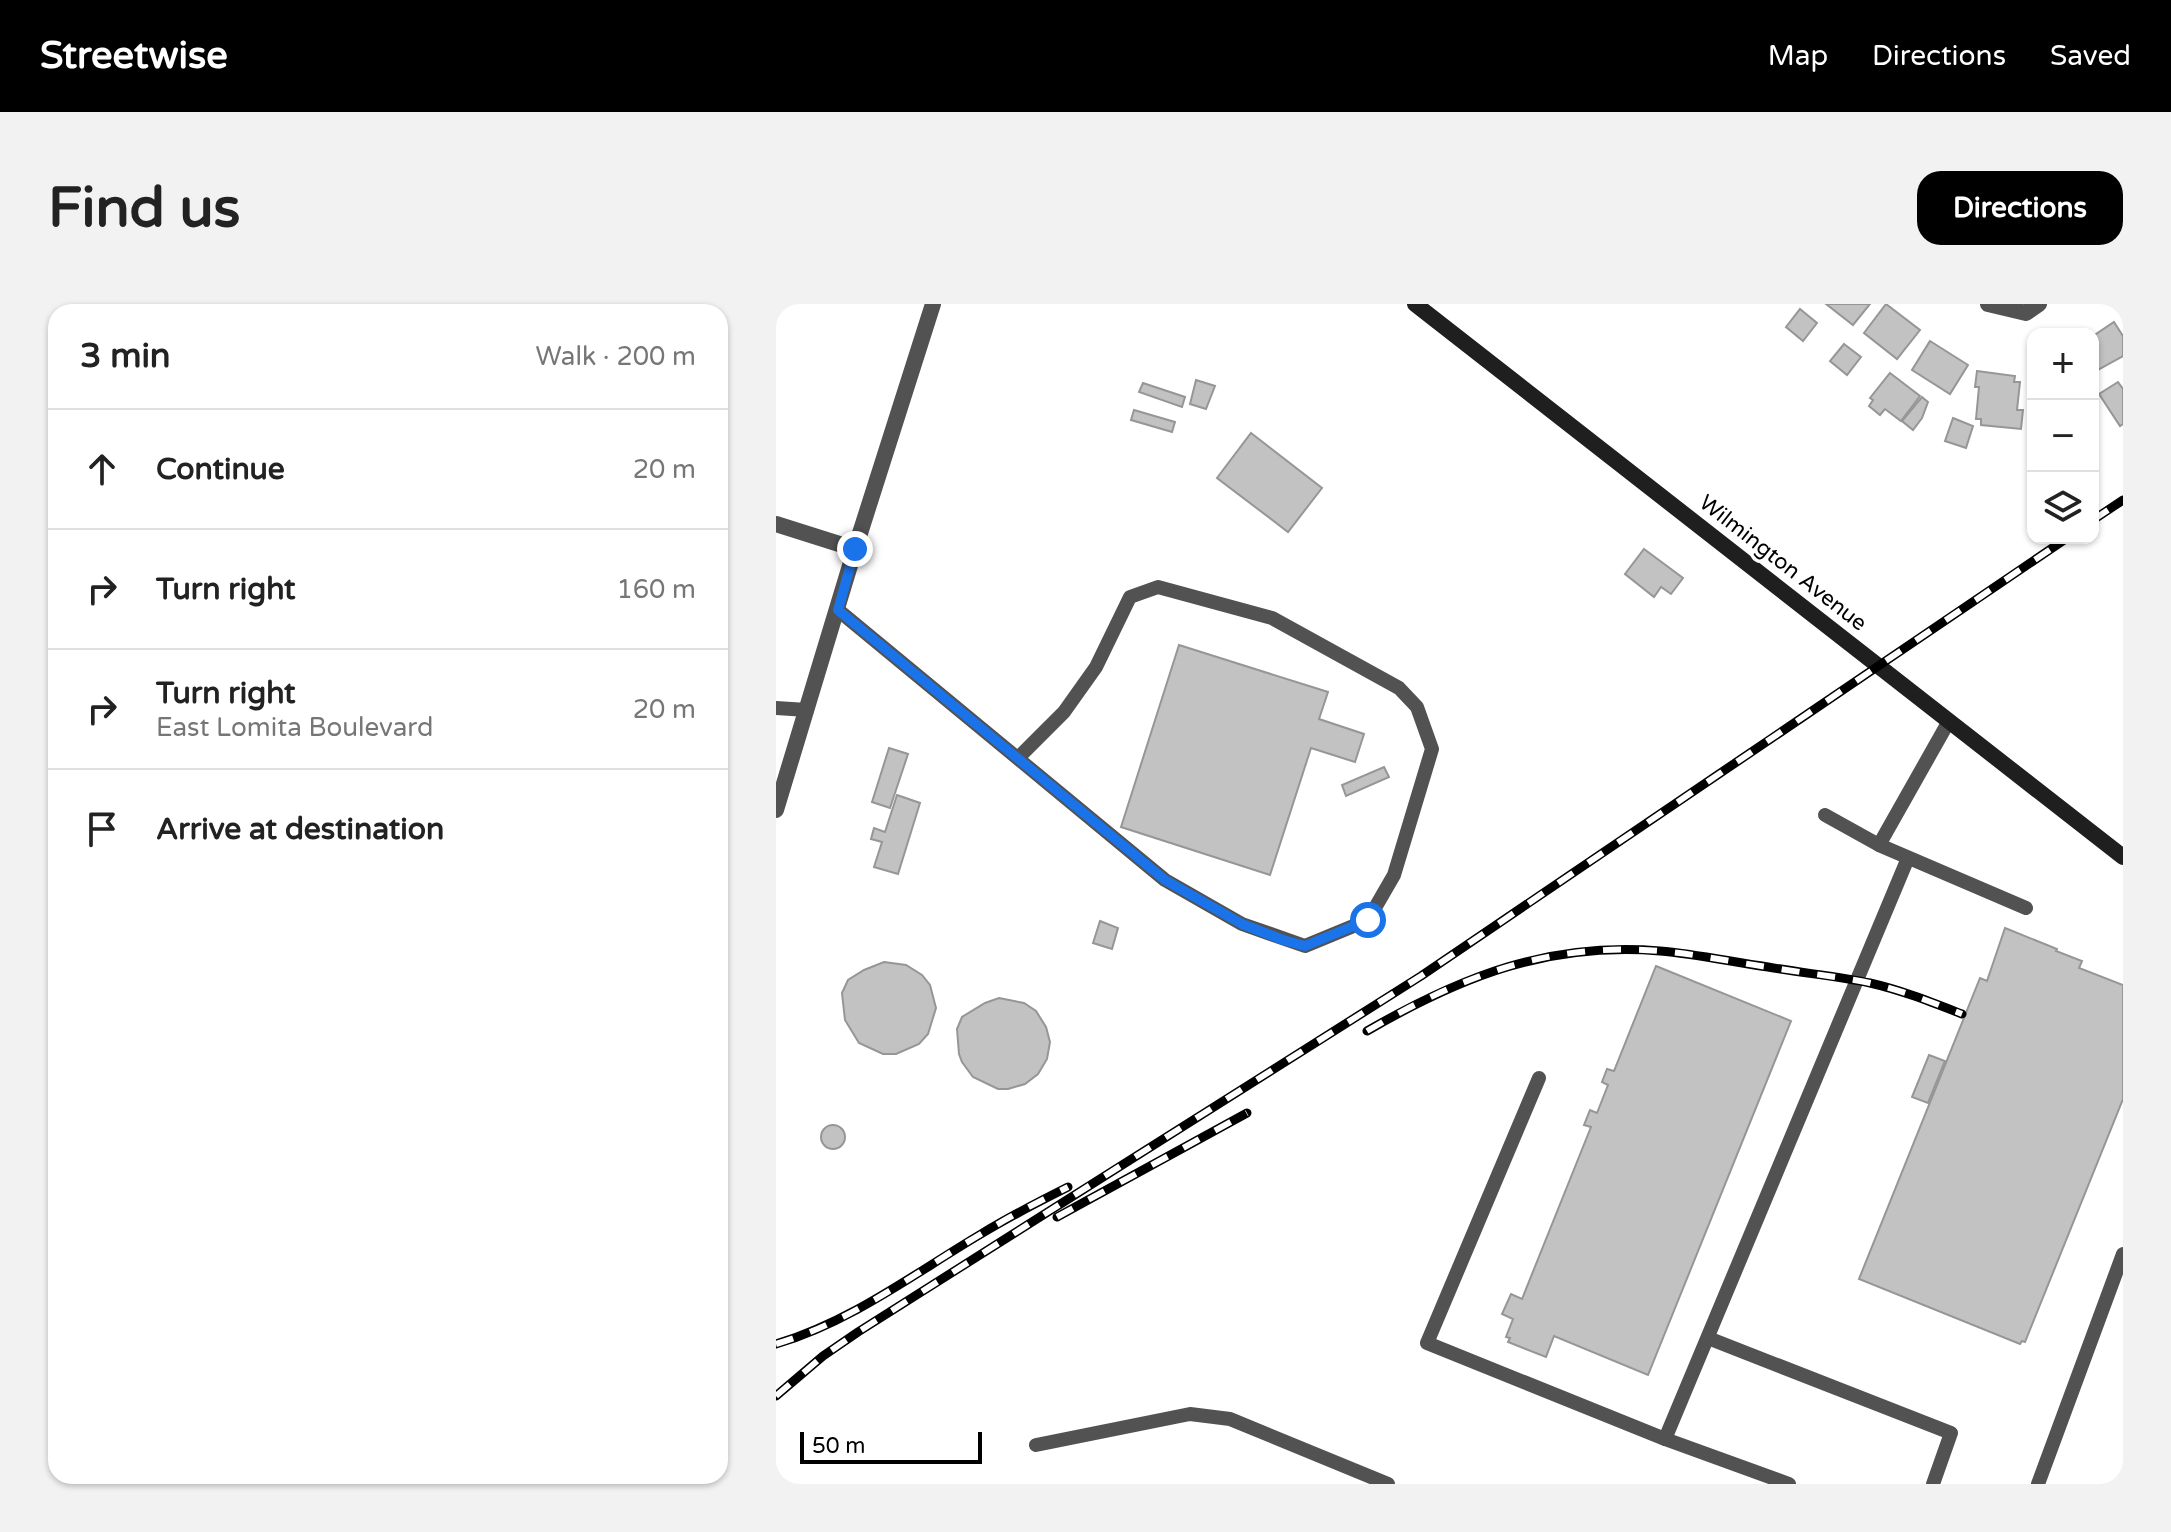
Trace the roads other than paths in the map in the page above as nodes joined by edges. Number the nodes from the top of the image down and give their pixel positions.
1 (933, 304) edge
2 (1415, 304) edge
3 (1988, 304) edge
4 (2032, 308) edge
5 (776, 524) edge
6 (855, 549) junction
7 (838, 610) junction
8 (776, 708) edge
9 (807, 710) junction
10 (1949, 721) junction
11 (1018, 758) junction
12 (776, 810) edge
13 (1825, 815) dead end
14 (1879, 845) junction
15 (2123, 857) edge
16 (1908, 858) junction
17 (2026, 908) dead end
18 (1539, 1078) dead end
19 (2123, 1254) edge
20 (1708, 1338) junction
21 (1665, 1439) junction
22 (1036, 1445) dead end
23 (1388, 1484) edge
24 (1789, 1484) edge
25 (1933, 1484) edge
26 (2038, 1484) edge

1 - 6 street
2 - 10 main road, Wilmington Avenue
3 - 4 street
5 - 6 street
6 - 7 street
7 - 9 street
7 - 11 lane
8 - 9 lane
9 - 12 street
10 - 14 lane
10 - 15 main road, Wilmington Avenue
11 - 11 lane
13 - 14 lane
14 - 16 lane
16 - 17 lane
16 - 20 lane
18 - 21 lane
19 - 26 lane
20 - 21 lane
20 - 25 lane
21 - 24 lane
22 - 23 lane

